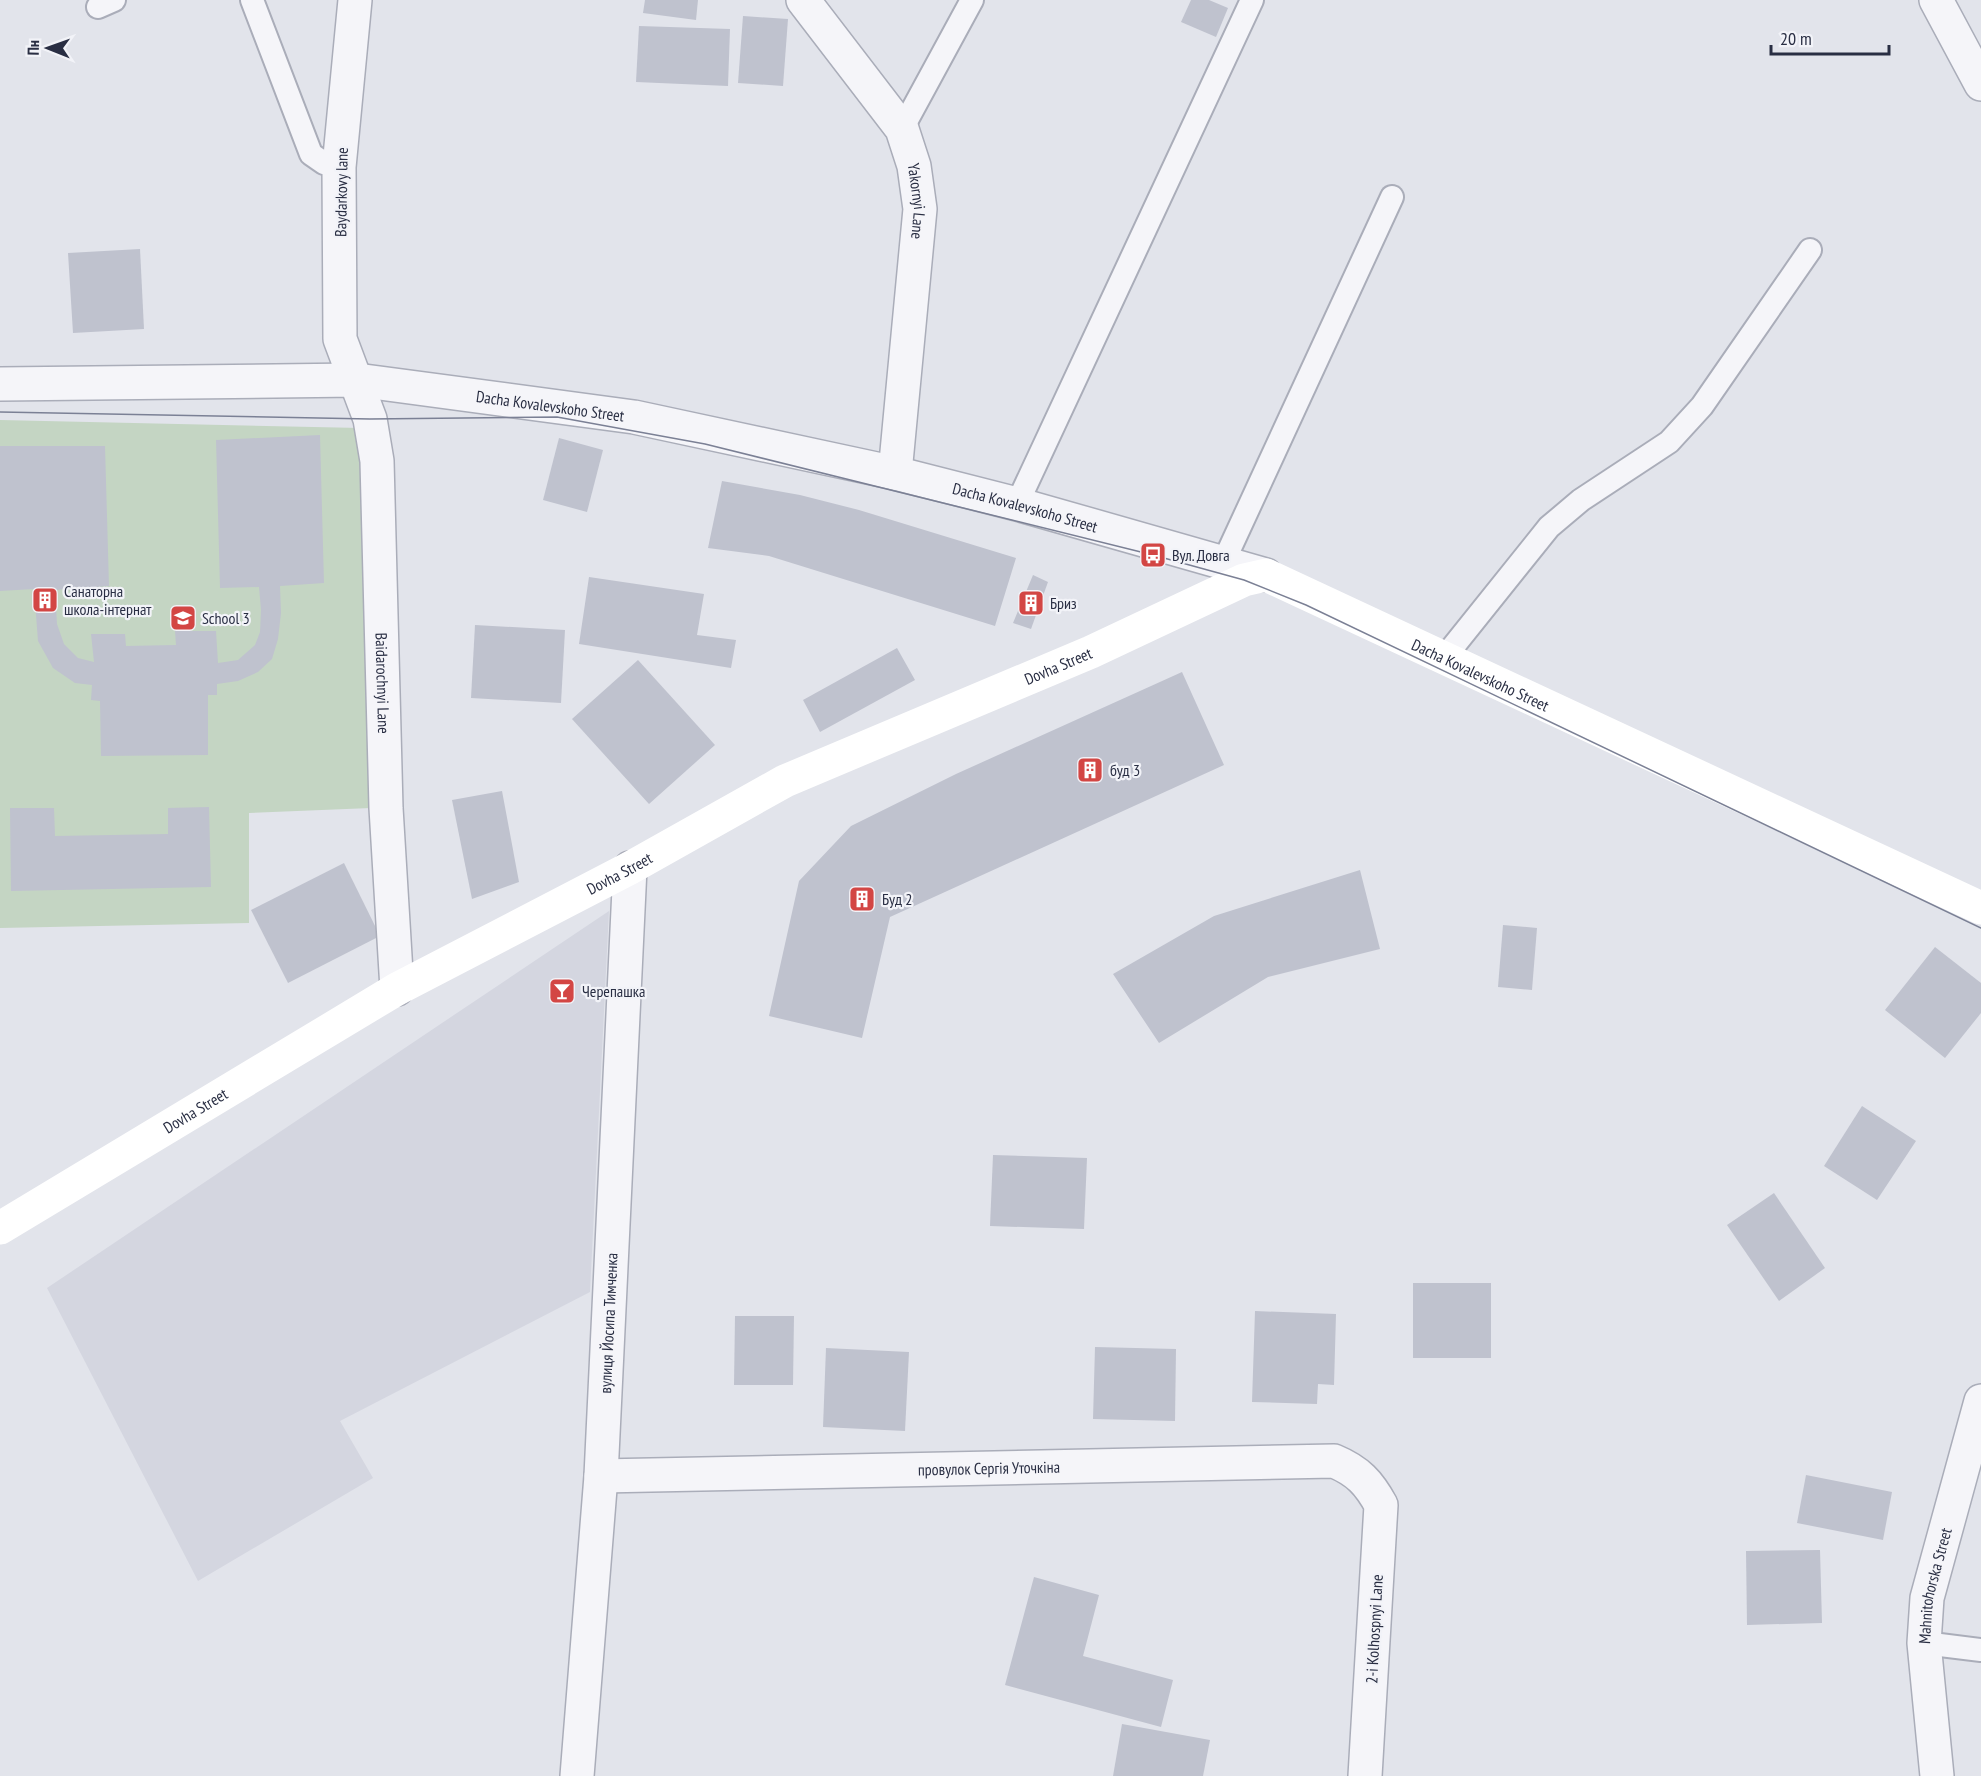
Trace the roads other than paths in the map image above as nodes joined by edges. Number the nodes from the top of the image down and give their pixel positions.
1 (252, 0) edge
2 (355, 0) edge
3 (804, 0) edge
4 (972, 0) edge
5 (1252, 0) edge
6 (1936, 0) edge
7 (1981, 84) edge
8 (902, 129) junction
9 (339, 167) junction
10 (1392, 197) dead end
11 (1810, 250) dead end
12 (357, 380) junction
13 (0, 384) edge
14 (895, 472) junction
15 (1017, 504) junction
16 (1224, 561) junction
17 (1266, 575) junction
18 (1444, 658) junction
19 (630, 868) junction
20 (1981, 908) edge
21 (397, 989) junction
22 (0, 1228) edge
23 (1981, 1401) edge
24 (601, 1476) junction
25 (1371, 1485) joint
26 (1924, 1643) junction
27 (1981, 1650) edge
28 (577, 1776) edge
29 (1365, 1776) edge
30 (1936, 1776) edge

1 - 9 lane
2 - 9 street, Baydarkovy lane
3 - 8 street, Yakornyi Lane
4 - 8 lane
5 - 15 lane
6 - 7 street
8 - 14 street, Yakornyi Lane
9 - 12 street, Baydarkovy lane
10 - 16 lane
11 - 18 lane
12 - 13 street, Dacha Kovalevskoho Street
12 - 14 street, Dacha Kovalevskoho Street
12 - 21 street, Baidarochnyi Lane
14 - 15 street, Dacha Kovalevskoho Street
15 - 16 street, Dacha Kovalevskoho Street
16 - 17 street, Dacha Kovalevskoho Street
17 - 18 street, Dacha Kovalevskoho Street
17 - 19 street, Dovha Street
18 - 20 street, Dacha Kovalevskoho Street
19 - 21 street, Dovha Street
19 - 24 street, вулиця Йосипа Тимченка
21 - 22 street, Dovha Street
23 - 26 street, Mahnitohorska Street
24 - 25 street, провулок Сергія Уточкіна
24 - 28 street, вулиця Йосипа Тимченка
25 - 29 street, 2-i Kolhospnyi Lane
26 - 27 lane
26 - 30 street, Mahnitohorska Street

